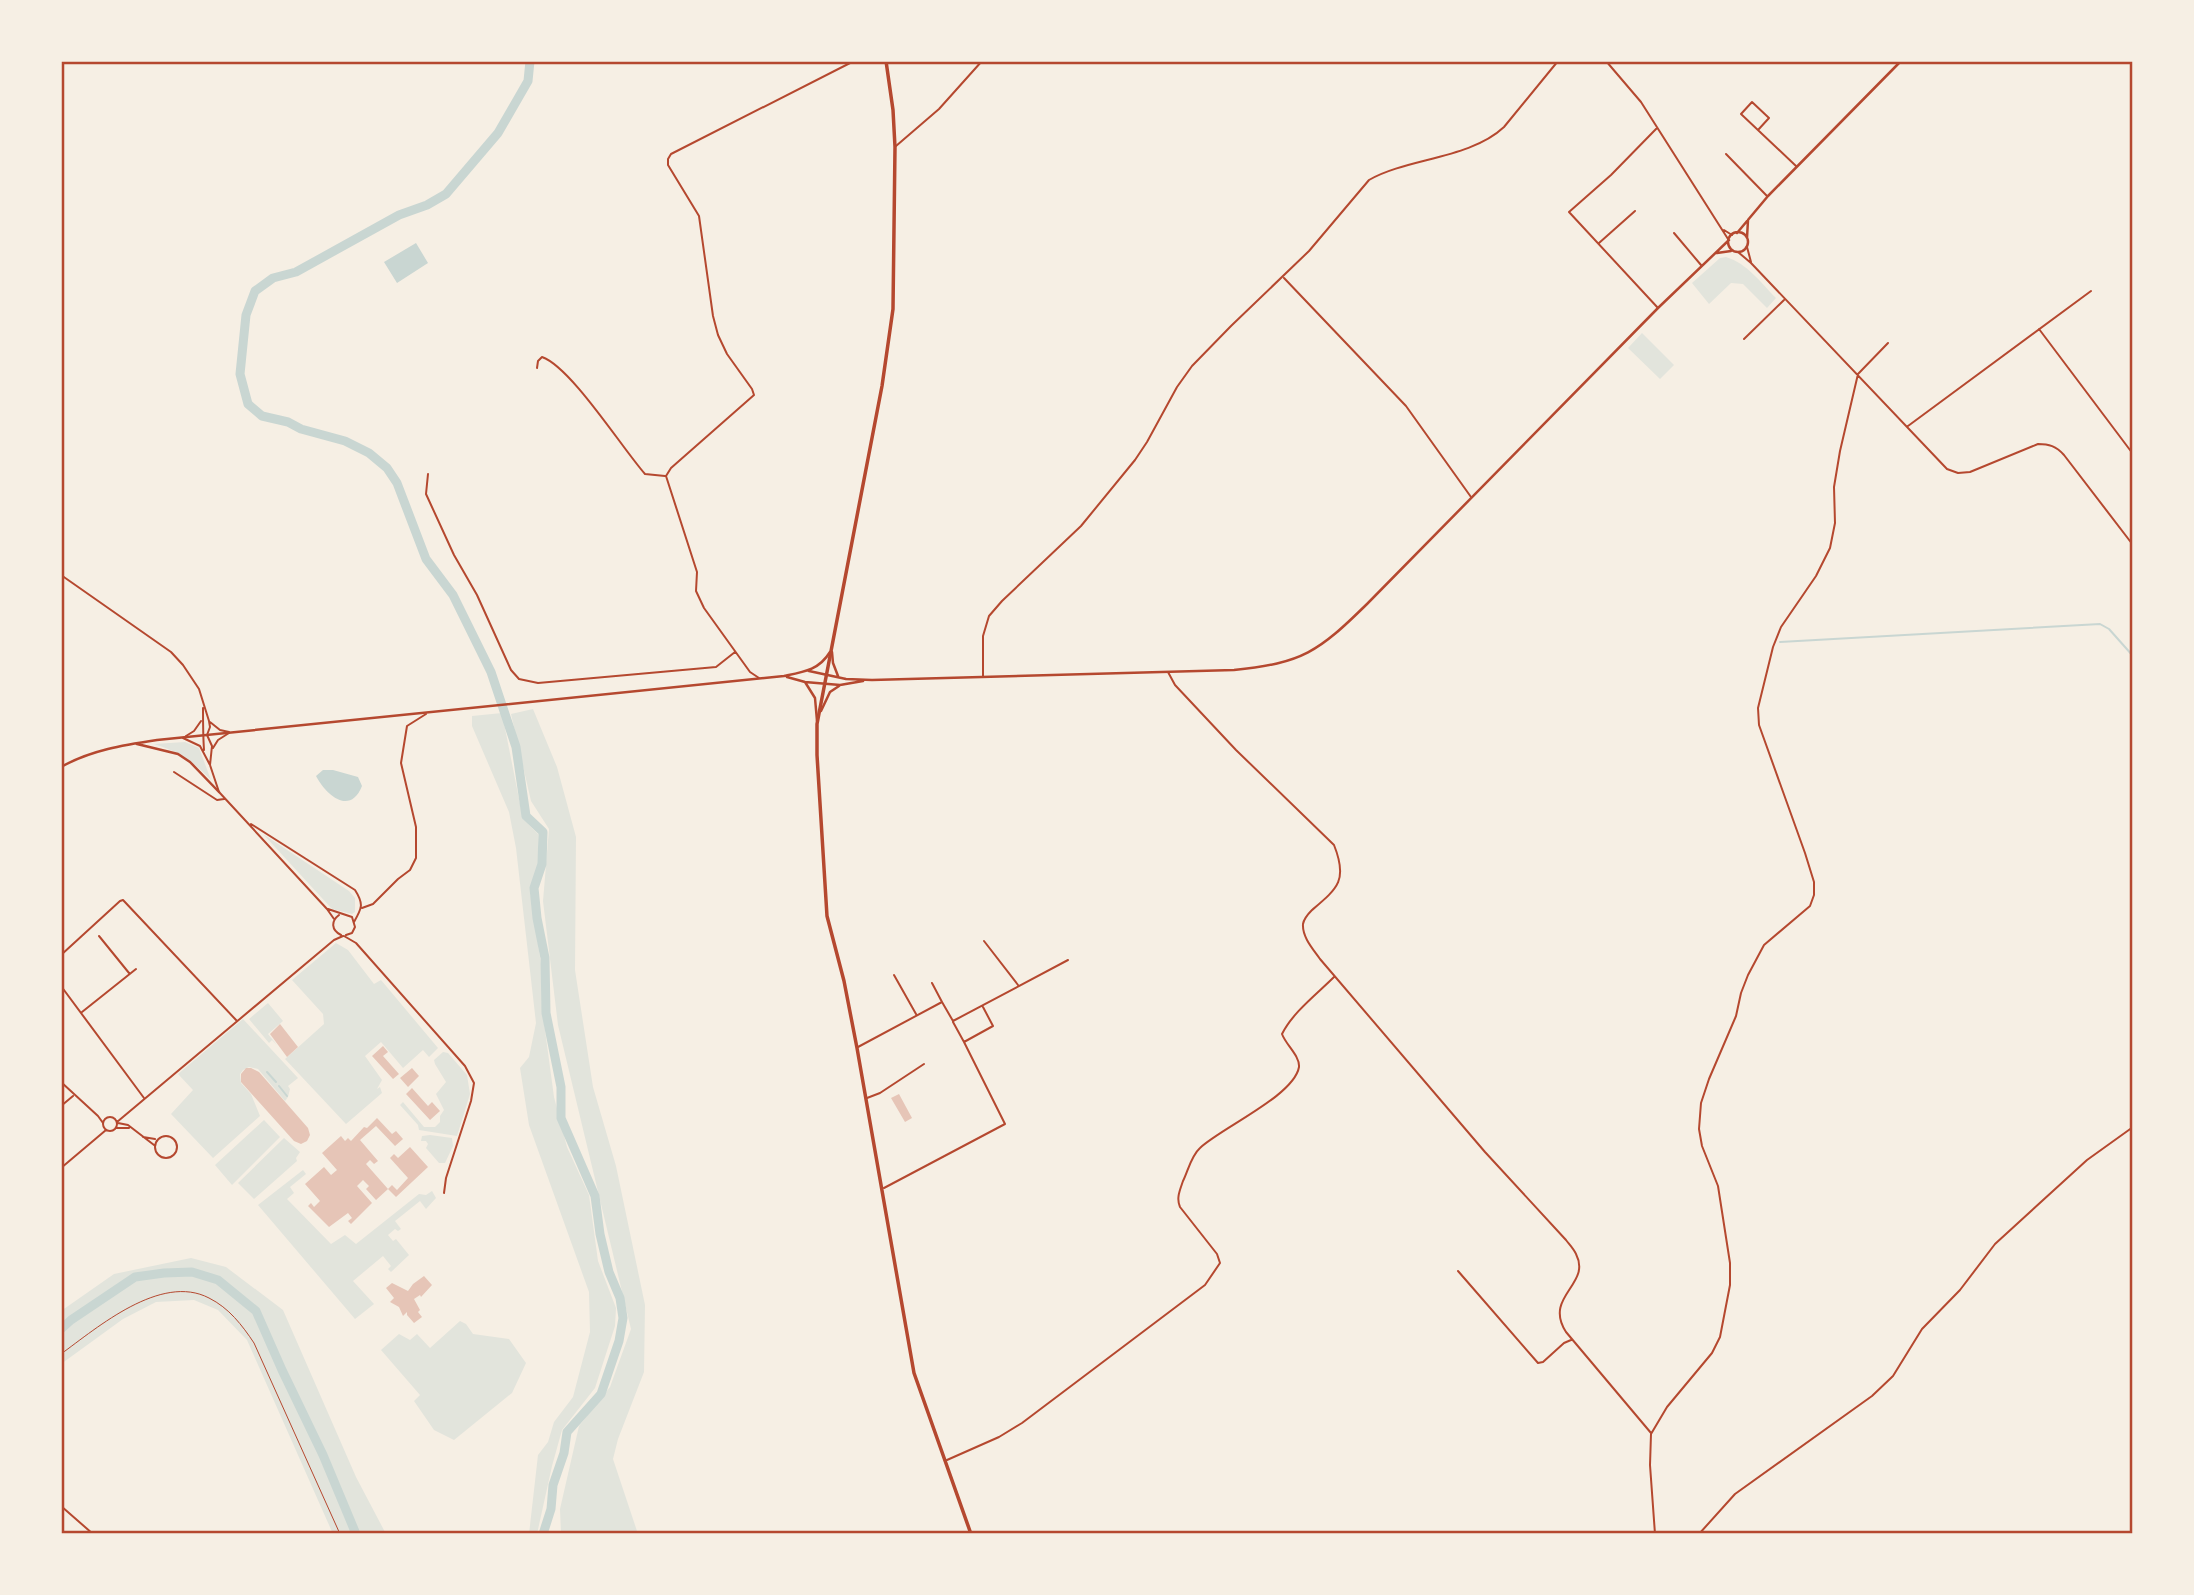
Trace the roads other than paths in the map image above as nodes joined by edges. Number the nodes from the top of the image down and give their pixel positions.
1 (854, 61) edge
2 (886, 61) edge
3 (982, 61) edge
4 (1558, 61) edge
5 (1606, 61) edge
6 (1901, 61) edge
7 (1657, 128) junction
8 (1758, 130) junction
9 (895, 147) junction
10 (1726, 154) dead end
11 (1797, 166) junction
12 (1768, 196) junction
13 (1635, 211) dead end
14 (1749, 217) junction
15 (1723, 229) junction
16 (1674, 233) dead end
17 (1737, 233) junction
18 (1732, 235) junction
19 (1747, 239) junction
20 (1729, 240) junction
21 (1598, 244) junction
22 (1747, 247) junction
23 (1733, 250) junction
24 (1738, 252) junction
25 (1717, 253) junction
26 (1751, 263) junction
27 (1702, 266) junction
28 (1283, 276) junction
29 (2091, 292) dead end
30 (1784, 299) junction
31 (1658, 308) junction
32 (2039, 329) junction
33 (1744, 339) dead end
34 (1888, 343) dead end
35 (537, 369) dead end
36 (1858, 374) junction
37 (1907, 427) junction
38 (2133, 454) edge
39 (428, 474) dead end
40 (666, 476) junction
41 (1472, 498) junction
42 (2133, 545) edge
43 (61, 575) edge
44 (832, 649) junction
45 (735, 652) junction
46 (809, 671) junction
47 (1167, 672) junction
48 (826, 674) junction
49 (784, 676) junction
50 (983, 676) junction
51 (839, 677) junction
52 (759, 678) junction
53 (872, 680) junction
54 (805, 682) junction
55 (824, 684) junction
56 (840, 685) junction
57 (203, 707) junction
58 (429, 712) junction
59 (202, 720) junction
60 (209, 721) junction
61 (817, 724) junction
62 (230, 733) junction
63 (206, 735) junction
64 (182, 738) junction
65 (134, 744) junction
66 (204, 751) junction
67 (212, 751) junction
68 (210, 765) junction
69 (61, 767) edge
70 (174, 772) dead end
71 (219, 792) junction
72 (225, 798) junction
73 (248, 821) junction
74 (362, 908) junction
75 (327, 909) junction
76 (359, 913) junction
77 (340, 915) junction
78 (352, 917) junction
79 (334, 919) junction
80 (354, 922) junction
81 (338, 934) junction
82 (351, 934) junction
83 (99, 936) dead end
84 (344, 936) junction
85 (334, 940) junction
86 (353, 941) junction
87 (984, 941) dead end
88 (61, 955) edge
89 (1068, 960) dead end
90 (136, 968) dead end
91 (130, 973) junction
92 (894, 975) dead end
93 (1335, 976) junction
94 (932, 983) dead end
95 (61, 986) edge
96 (1019, 986) junction
97 (942, 1002) junction
98 (982, 1006) junction
99 (81, 1012) junction
100 (917, 1015) junction
101 (237, 1021) junction
102 (953, 1021) junction
103 (964, 1042) junction
104 (857, 1048) junction
105 (924, 1064) dead end
106 (61, 1082) edge
107 (74, 1096) junction
108 (144, 1098) junction
109 (866, 1098) junction
110 (61, 1106) edge
111 (125, 1115) junction
112 (98, 1116) junction
113 (107, 1118) junction
114 (113, 1118) junction
115 (103, 1123) junction
116 (117, 1123) junction
117 (130, 1127) junction
118 (2133, 1127) edge
119 (116, 1128) junction
120 (106, 1130) junction
121 (142, 1137) junction
122 (157, 1140) junction
123 (155, 1146) junction
124 (61, 1168) edge
125 (883, 1189) junction
126 (444, 1193) dead end
127 (1458, 1272) dead end
128 (1572, 1340) junction
129 (1651, 1434) junction
130 (946, 1461) junction
131 (61, 1506) edge
132 (93, 1534) edge
133 (971, 1534) edge
134 (1655, 1534) edge
135 (1699, 1534) edge

1 - 40 street
2 - 9 main road
3 - 9 street
4 - 28 street
5 - 7 street
6 - 11 street
7 - 15 street
7 - 21 street
8 - 8 street
8 - 11 street
9 - 44 main road
10 - 12 street
11 - 12 street
12 - 14 street
13 - 21 street
14 - 17 street
14 - 19 street
15 - 18 street
15 - 20 street
16 - 27 street
17 - 18 street
17 - 19 street
18 - 20 street
19 - 22 street
20 - 23 street
20 - 25 street
21 - 31 street
22 - 24 street
22 - 26 street
23 - 24 street
23 - 25 street
24 - 26 street
25 - 27 street
26 - 30 street
27 - 31 street
28 - 41 street
28 - 50 street
29 - 32 street
30 - 33 street
30 - 36 street
31 - 41 street
32 - 37 street
32 - 38 street
34 - 36 street
35 - 40 street
36 - 37 street
36 - 129 street
37 - 42 street
39 - 45 street
40 - 45 street
41 - 47 street
43 - 57 street
44 - 46 street
44 - 48 main road
44 - 51 street
45 - 52 street
46 - 48 street
46 - 49 street
47 - 50 street
47 - 93 street
48 - 51 street
48 - 55 main road
49 - 52 street
49 - 54 street
50 - 53 street
51 - 53 street
52 - 58 street
53 - 56 street
54 - 55 street
54 - 61 street
55 - 56 street
55 - 61 main road
56 - 61 street
57 - 59 street
57 - 60 street
58 - 62 street
58 - 74 street
59 - 63 street
59 - 64 street
60 - 62 street
60 - 63 street
61 - 104 main road
62 - 63 street
62 - 67 street
63 - 64 street
63 - 66 street
63 - 67 street
64 - 65 street
64 - 66 street
65 - 69 street
65 - 71 street
66 - 68 street
67 - 68 street
68 - 71 street
70 - 72 street
71 - 72 street
72 - 73 street
73 - 74 street
73 - 75 street
74 - 76 street
75 - 77 street
75 - 79 street
76 - 78 street
76 - 80 street
77 - 78 street
77 - 79 street
78 - 80 street
79 - 81 street
80 - 82 street
81 - 84 street
81 - 85 street
82 - 84 street
82 - 86 street
83 - 91 street
84 - 85 street
84 - 86 street
85 - 101 street
86 - 126 street
87 - 96 street
88 - 101 street
89 - 96 street
90 - 91 street
91 - 99 street
92 - 100 street
93 - 128 street
93 - 130 street
94 - 97 street
95 - 99 street
96 - 98 street
97 - 100 street
97 - 102 street
98 - 102 street
98 - 103 street
99 - 108 street
100 - 104 street
101 - 108 street
102 - 103 street
103 - 125 street
104 - 109 main road
105 - 109 street
106 - 107 street
107 - 110 street
107 - 112 street
108 - 111 street
109 - 125 main road
111 - 114 street
111 - 116 street
112 - 113 street
112 - 115 street
113 - 114 street
113 - 115 street
114 - 116 street
115 - 120 street
116 - 117 street
116 - 119 street
117 - 119 street
117 - 121 street
118 - 135 street
119 - 120 street
120 - 124 street
121 - 122 street
121 - 123 street
122 - 123 street
122 - 123 street
125 - 130 main road
127 - 128 street
128 - 129 street
129 - 134 street
130 - 133 main road
131 - 132 street

